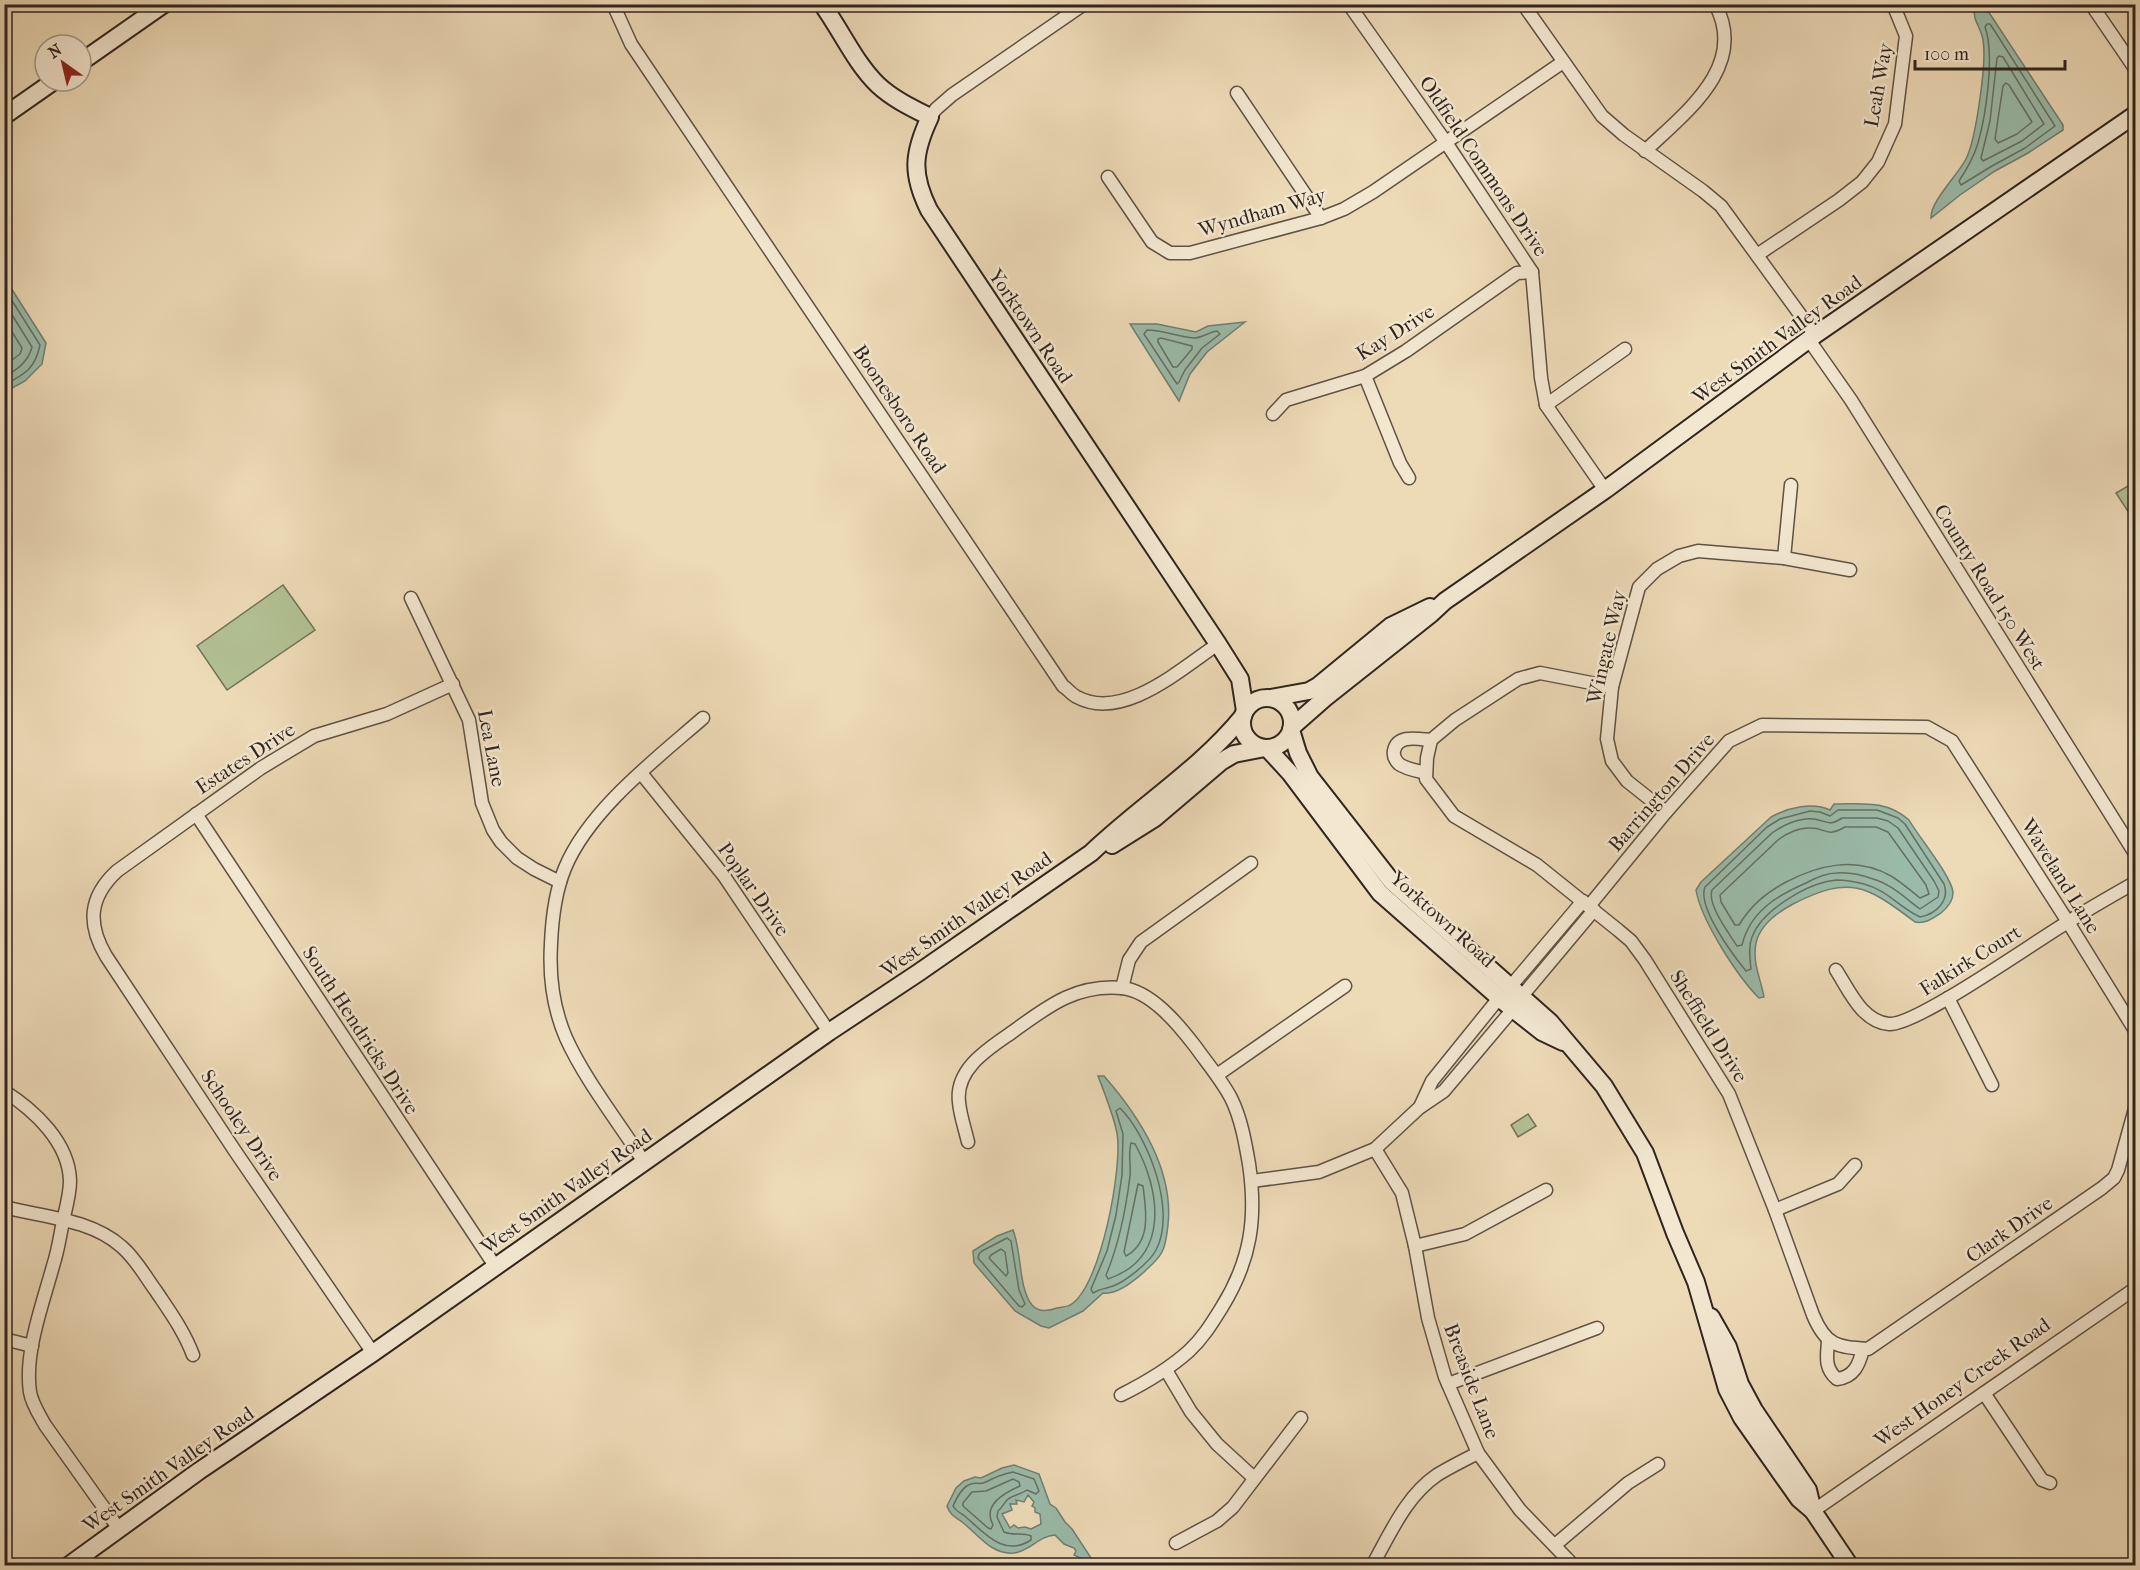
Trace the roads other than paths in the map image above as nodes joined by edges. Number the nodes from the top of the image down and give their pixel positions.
1 (164, 4) edge
2 (613, 4) edge
3 (822, 4) edge
4 (1084, 4) edge
5 (1523, 4) edge
6 (1715, 4) edge
7 (1893, 4) edge
8 (2091, 4) edge
9 (1350, 6) dead end
10 (93, 54) edge
11 (1563, 62) junction
12 (2136, 70) edge
13 (37, 93) edge
14 (1237, 93) dead end
15 (2136, 114) edge
16 (4, 116) edge
17 (930, 117) junction
18 (1445, 141) junction
19 (1646, 150) junction
20 (1108, 177) dead end
21 (1321, 218) junction
22 (1757, 255) junction
23 (1532, 272) junction
24 (1812, 338) junction
25 (1625, 349) dead end
26 (1365, 376) junction
27 (1546, 405) junction
28 (1273, 414) dead end
29 (1409, 478) dead end
30 (1791, 485) dead end
31 (1605, 490) junction
32 (1784, 558) junction
33 (1850, 570) dead end
34 (411, 598) dead end
35 (1444, 602) junction
36 (1218, 644) junction
37 (1240, 680) junction
38 (453, 684) junction
39 (1612, 687) junction
40 (1268, 698) junction
41 (1244, 714) junction
42 (703, 718) dead end
43 (1292, 728) junction
44 (1431, 740) junction
45 (1952, 741) joint
46 (1266, 748) junction
47 (641, 773) junction
48 (1426, 776) junction
49 (1666, 812) junction
50 (196, 814) junction
51 (1091, 853) junction
52 (2136, 855) edge
53 (1251, 863) dead end
54 (560, 882) junction
55 (2136, 882) edge
56 (1589, 905) junction
57 (93, 912) joint
58 (2068, 922) junction
59 (1836, 970) dead end
60 (1345, 986) dead end
61 (1122, 988) junction
62 (1511, 998) junction
63 (1948, 998) junction
64 (829, 1032) junction
65 (2136, 1032) edge
66 (1217, 1075) junction
67 (1992, 1085) dead end
68 (4, 1091) edge
69 (2135, 1110) edge
70 (968, 1142) dead end
71 (1375, 1149) junction
72 (644, 1162) junction
73 (1855, 1165) dead end
74 (1252, 1181) junction
75 (1546, 1190) dead end
76 (4, 1207) edge
77 (1775, 1210) junction
78 (63, 1220) junction
79 (1415, 1246) junction
80 (495, 1266) junction
81 (2136, 1288) edge
82 (1598, 1328) dead end
83 (4, 1339) edge
84 (1828, 1341) junction
85 (32, 1346) junction
86 (1865, 1349) junction
87 (373, 1353) junction
88 (193, 1355) dead end
89 (1166, 1370) junction
90 (1448, 1384) junction
91 (1984, 1393) junction
92 (1120, 1395) dead end
93 (1301, 1418) dead end
94 (1478, 1453) junction
95 (1659, 1464) dead end
96 (1254, 1478) junction
97 (2050, 1483) dead end
98 (1813, 1512) junction
99 (119, 1529) junction
100 (1176, 1543) dead end
101 (1555, 1545) junction
102 (1847, 1561) edge
103 (68, 1566) edge
104 (1372, 1566) edge
105 (1574, 1566) edge

1 - 10 main road
2 - 36 street, Boonesboro Road
3 - 17 main road
4 - 17 street
5 - 11 street, County Road 150 West
6 - 19 street
7 - 22 street, Leah Way
8 - 12 street
9 - 18 street, Oldfield Commons Drive
11 - 18 street, Wyndham Way
11 - 19 street, County Road 150 West
13 - 16 main road
14 - 21 street
15 - 24 main road, West Smith Valley Road
17 - 36 main road, Yorktown Road
18 - 21 street, Wyndham Way
18 - 23 street, Oldfield Commons Drive
19 - 22 street, County Road 150 West
20 - 21 street, Wyndham Way
22 - 24 street, County Road 150 West
23 - 26 street, Kay Drive
23 - 27 street, Oldfield Commons Drive
24 - 31 main road, West Smith Valley Road
24 - 52 street, County Road 150 West
25 - 27 street
26 - 28 street, Kay Drive
26 - 29 street
27 - 31 street, Oldfield Commons Drive
30 - 32 street
31 - 35 main road, West Smith Valley Road
32 - 33 street, Wingate Way
32 - 39 street, Wingate Way
34 - 38 street, Lea Lane
35 - 40 main road, West Smith Valley Road
35 - 43 main road, West Smith Valley Road
36 - 37 main road, Yorktown Road
37 - 40 main road, Yorktown Road
37 - 41 main road, Yorktown Road
38 - 50 street, Estates Drive
38 - 54 street, Lea Lane
39 - 44 street
39 - 49 street, Wingate Way
40 - 41 main road
40 - 43 main road
41 - 46 main road
41 - 51 main road, West Smith Valley Road
42 - 47 street
43 - 46 main road
43 - 62 main road, Yorktown Road
44 - 48 street
44 - 48 street
45 - 49 street, Barrington Drive
45 - 58 street, Waveland Lane
46 - 51 main road, West Smith Valley Road
46 - 62 main road, Yorktown Road
47 - 54 street
47 - 64 street, Poplar Drive
48 - 56 street, Sheffield Drive
49 - 56 street, Barrington Drive
50 - 57 street, Estates Drive
50 - 80 street, South Hendricks Drive
51 - 64 main road, West Smith Valley Road
53 - 61 street
54 - 72 street
55 - 58 street, Falkirk Court
56 - 62 street, Barrington Drive
56 - 77 street, Sheffield Drive
57 - 87 street, Schooley Drive
58 - 63 street, Falkirk Court
58 - 65 street, Waveland Lane
59 - 63 street, Falkirk Court
60 - 66 street
61 - 66 street
61 - 70 street
62 - 71 street, Barrington Drive
62 - 98 main road, Yorktown Road
63 - 67 street
64 - 72 main road, West Smith Valley Road
66 - 74 street
68 - 78 street
69 - 86 street, Clark Drive
71 - 74 street
71 - 79 street, Breaside Lane
72 - 80 main road, West Smith Valley Road
73 - 77 street
74 - 89 street
75 - 79 street
76 - 78 street
77 - 84 street, Sheffield Drive
78 - 85 street
78 - 88 street
79 - 90 street, Breaside Lane
80 - 87 main road, West Smith Valley Road
81 - 91 street, West Honey Creek Road
82 - 90 street
83 - 85 street
84 - 86 street
84 - 86 street
85 - 99 street
87 - 99 main road, West Smith Valley Road
89 - 92 street
89 - 96 street
90 - 94 street, Breaside Lane
91 - 97 street
91 - 98 street, West Honey Creek Road
93 - 96 street
94 - 101 street, Breaside Lane
94 - 104 street
95 - 101 street
96 - 100 street
98 - 102 main road, Yorktown Road
99 - 103 main road, West Smith Valley Road
101 - 105 street, Breaside Lane

